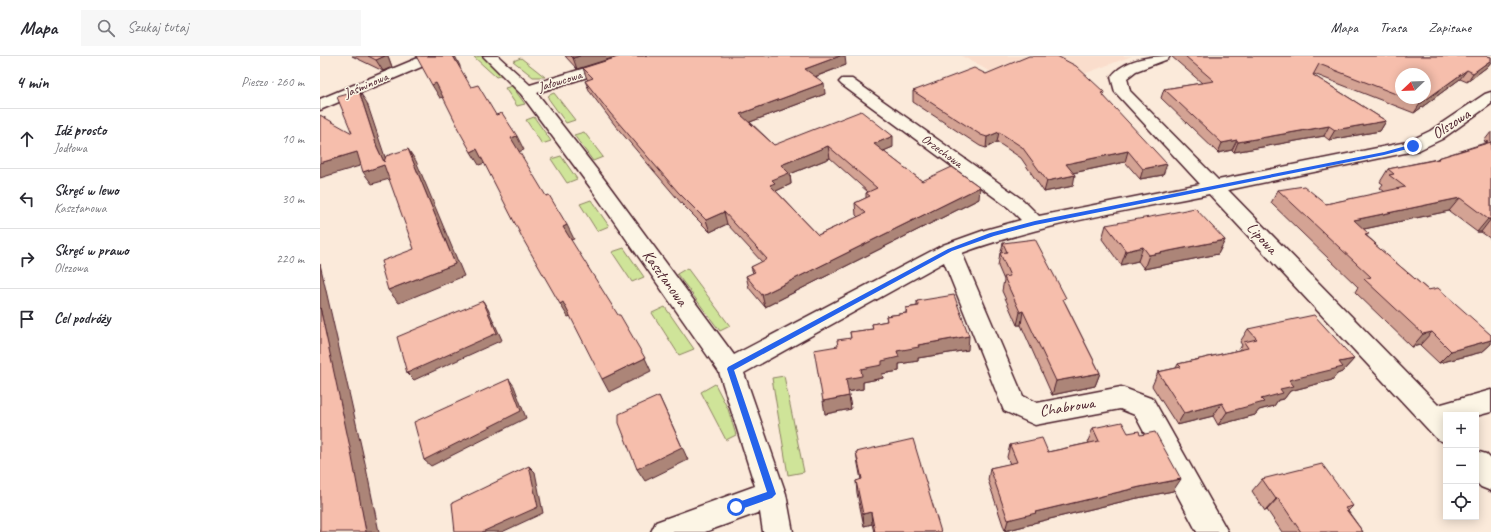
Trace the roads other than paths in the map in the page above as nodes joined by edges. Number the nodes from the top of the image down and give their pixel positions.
1 (435, 56) edge
2 (490, 56) edge
3 (639, 56) edge
4 (1163, 56) edge
5 (847, 82) dead end
6 (527, 91) junction
7 (1491, 97) edge
8 (320, 105) edge
9 (1214, 186) junction
10 (1035, 223) junction
11 (950, 250) junction
12 (730, 369) junction
13 (1491, 401) edge
14 (1439, 424) edge
15 (1479, 466) edge
16 (1491, 478) edge
17 (772, 494) junction
18 (666, 532) edge
19 (778, 532) edge
20 (1213, 532) edge

1 - 8 street, Jaśminowa
2 - 6 street, Kasztanowa
3 - 6 street, Jałowcowa
4 - 9 street, Lipowa
5 - 10 street, Orzechowa
6 - 12 street, Kasztanowa
7 - 9 street, Olszowa
9 - 10 street, Olszowa
9 - 14 street, Lipowa
10 - 11 street, Olszowa
11 - 12 street, Olszowa
11 - 20 street, Chabrowa
12 - 17 street, Kasztanowa
13 - 14 street
15 - 16 street
17 - 18 street
17 - 19 street, Kasztanowa

